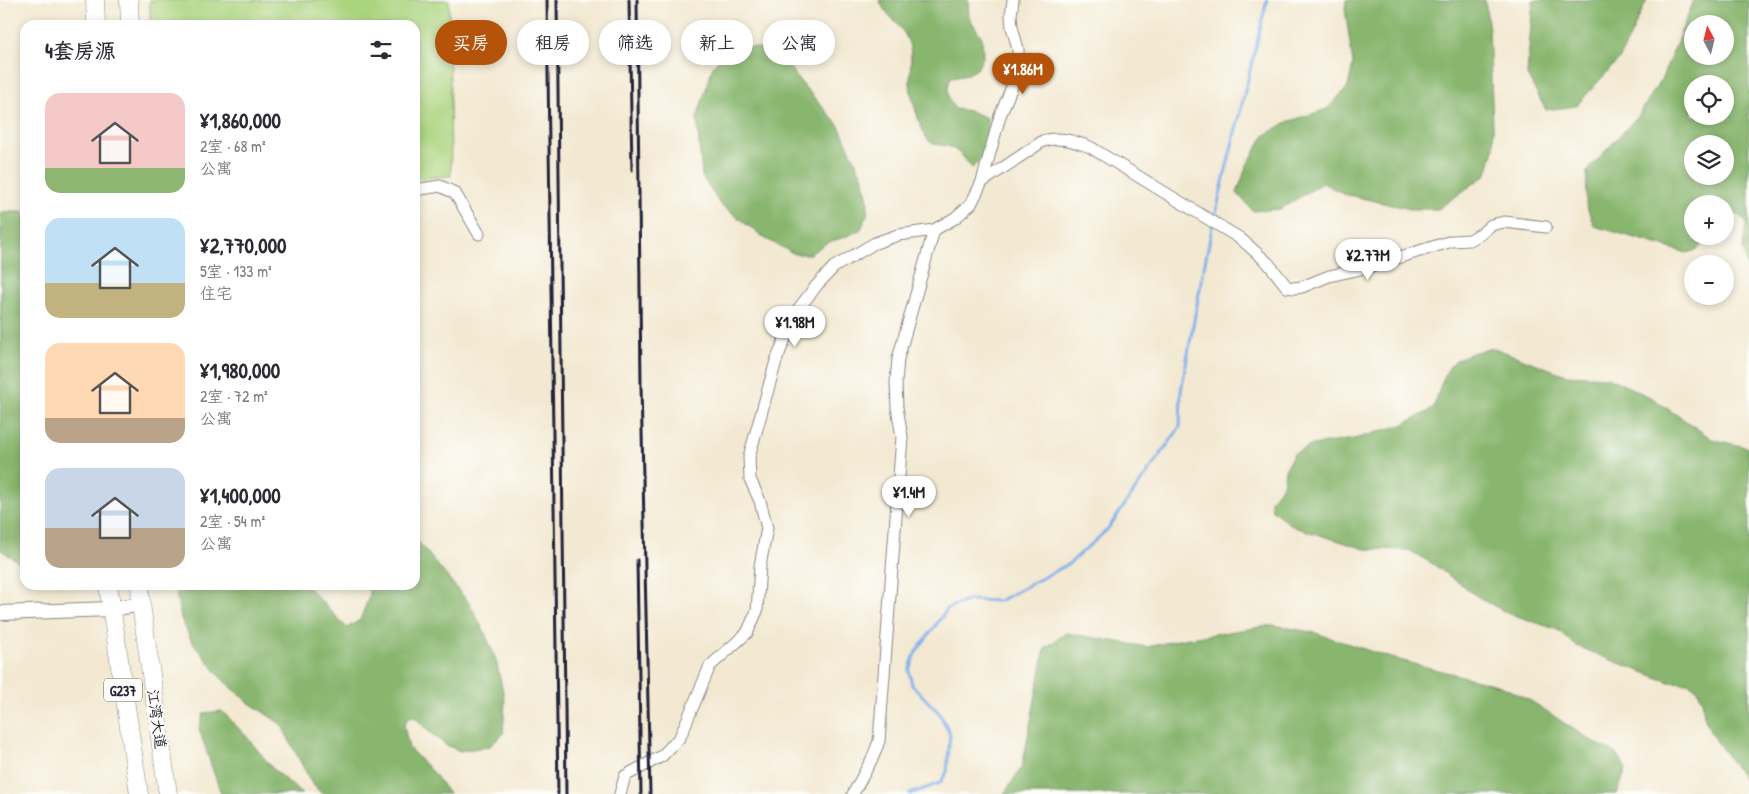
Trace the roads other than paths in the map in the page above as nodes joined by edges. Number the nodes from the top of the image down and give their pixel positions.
1 (95, 0) edge
2 (129, 0) edge
3 (1013, 0) edge
4 (96, 20) edge
5 (130, 20) edge
6 (982, 182) junction
7 (420, 189) edge
8 (1546, 227) dead end
9 (934, 230) junction
10 (479, 234) dead end
11 (109, 590) edge
12 (140, 590) edge
13 (141, 604) junction
14 (111, 608) junction
15 (0, 613) edge
16 (139, 794) edge
17 (168, 794) edge
18 (620, 794) edge
19 (853, 794) edge

1 - 4 highway
2 - 5 highway
3 - 6 street
6 - 8 street
6 - 9 street
7 - 10 street
9 - 18 street
9 - 19 street
11 - 14 highway, 江湾大道 / G237
12 - 13 highway, 江湾大道 / G237
13 - 14 street
13 - 17 highway, 江湾大道 / G237
14 - 15 street
14 - 16 highway, 江湾大道 / G237

